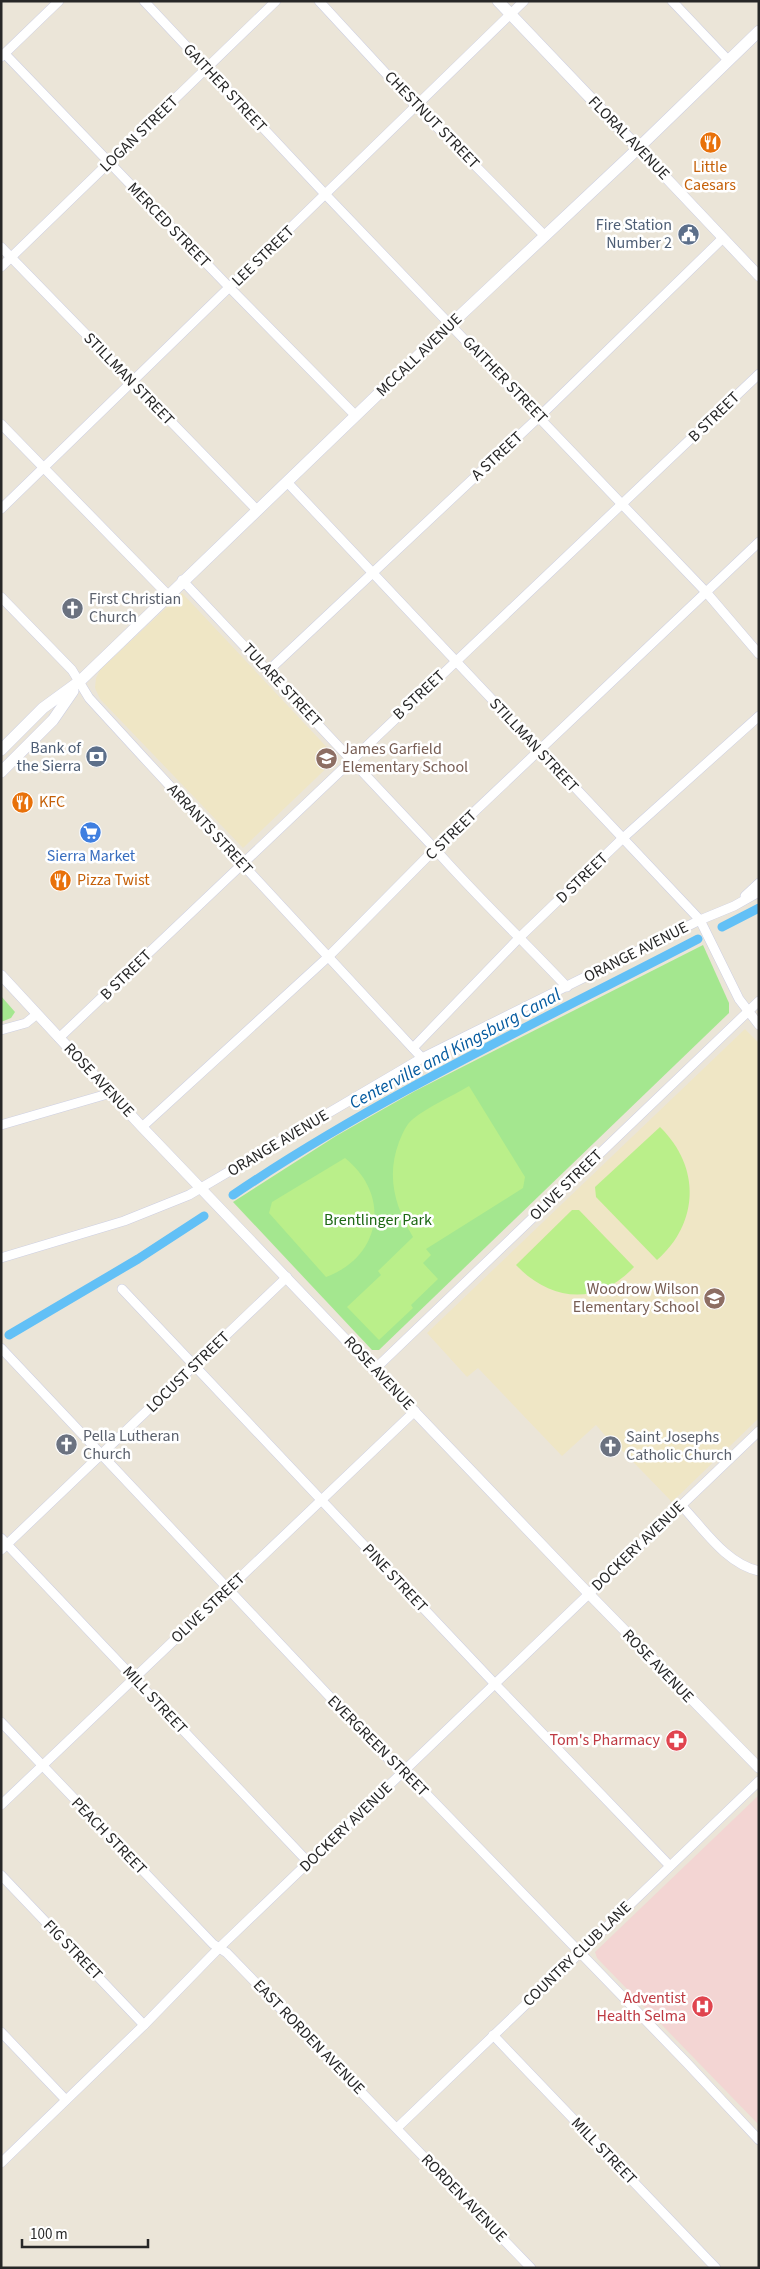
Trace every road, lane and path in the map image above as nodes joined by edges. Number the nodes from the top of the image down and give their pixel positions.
1 (59, 1) edge
2 (144, 1) edge
3 (276, 1) edge
4 (319, 1) edge
5 (498, 1) edge
6 (524, 1) edge
7 (672, 1) edge
8 (510, 14) junction
9 (759, 30) edge
10 (3, 55) edge
11 (728, 60) junction
12 (207, 68) junction
13 (416, 105) junction
14 (638, 148) junction
15 (110, 162) junction
16 (326, 194) junction
17 (545, 236) junction
18 (723, 238) junction
19 (1, 247) edge
20 (11, 257) junction
21 (1, 267) edge
22 (759, 276) edge
23 (230, 288) junction
24 (451, 324) junction
25 (759, 374) edge
26 (131, 381) junction
27 (356, 416) junction
28 (540, 416) junction
29 (1, 424) edge
30 (44, 468) junction
31 (287, 482) junction
32 (622, 504) junction
33 (1, 509) edge
34 (257, 510) junction
35 (759, 542) edge
36 (372, 573) junction
37 (182, 580) junction
38 (706, 592) junction
39 (168, 595) junction
40 (1, 597) edge
41 (759, 654) edge
42 (456, 661) junction
43 (268, 671) junction
44 (80, 681) junction
45 (759, 716) edge
46 (1, 750) edge
47 (539, 750) junction
48 (351, 760) junction
49 (1, 772) edge
50 (623, 838) junction
51 (435, 849) junction
52 (242, 864) junction
53 (759, 883) edge
54 (759, 892) edge
55 (734, 906) junction
56 (700, 920) junction
57 (520, 937) junction
58 (328, 957) junction
59 (1, 975) edge
60 (566, 986) junction
61 (759, 1002) edge
62 (747, 1011) junction
63 (36, 1014) junction
64 (759, 1025) edge
65 (1, 1030) edge
66 (59, 1038) junction
67 (413, 1048) junction
68 (422, 1058) junction
69 (111, 1094) junction
70 (1, 1125) edge
71 (142, 1127) junction
72 (201, 1188) junction
73 (1, 1258) edge
74 (287, 1277) junction
75 (122, 1289) dead end
76 (1, 1348) edge
77 (194, 1366) junction
78 (375, 1369) junction
79 (415, 1411) junction
80 (759, 1431) edge
81 (101, 1454) junction
82 (322, 1500) junction
83 (681, 1505) junction
84 (3, 1544) edge
85 (759, 1571) edge
86 (229, 1590) junction
87 (589, 1594) junction
88 (134, 1678) junction
89 (495, 1684) junction
90 (1, 1722) edge
91 (42, 1766) junction
92 (759, 1768) edge
93 (403, 1772) junction
94 (759, 1781) edge
95 (1, 1805) edge
96 (309, 1863) junction
97 (670, 1866) junction
98 (1, 1875) edge
99 (219, 1948) junction
100 (578, 1952) junction
101 (144, 2025) junction
102 (1, 2032) edge
103 (493, 2035) junction
104 (66, 2100) junction
105 (397, 2128) junction
106 (759, 2140) edge
107 (1, 2163) edge
108 (531, 2268) edge
109 (716, 2268) edge

1 - 10 street
2 - 12 street, GAITHER STREET
3 - 12 street, LOGAN STREET
4 - 13 street, CHESTNUT STREET
5 - 8 main road, FLORAL AVENUE
6 - 8 street, LEE STREET
7 - 11 street
8 - 13 street, LEE STREET
8 - 14 main road, FLORAL AVENUE
9 - 11 main road, MCCALL AVENUE
10 - 15 street, MERCED STREET
11 - 14 main road, MCCALL AVENUE
12 - 15 street, LOGAN STREET
12 - 16 street, GAITHER STREET
13 - 16 street, LEE STREET
13 - 17 street, CHESTNUT STREET
14 - 17 main road, MCCALL AVENUE
14 - 18 street, FLORAL AVENUE
15 - 20 street, LOGAN STREET
15 - 23 street, MERCED STREET
16 - 23 street, LEE STREET
16 - 24 street, GAITHER STREET
17 - 24 main road, MCCALL AVENUE
18 - 22 street, FLORAL AVENUE
18 - 28 street, A STREET
19 - 20 street, STILLMAN STREET
20 - 21 street, LOGAN STREET
20 - 26 street, STILLMAN STREET
23 - 26 street, LEE STREET
23 - 27 street, MERCED STREET
24 - 27 main road, MCCALL AVENUE
24 - 28 street, GAITHER STREET
25 - 32 street, B STREET
26 - 30 street, LEE STREET
26 - 34 street, STILLMAN STREET
27 - 31 main road, MCCALL AVENUE
28 - 32 street, GAITHER STREET
28 - 36 street, A STREET
29 - 30 street
30 - 33 street, LEE STREET
30 - 39 street
31 - 34 main road, MCCALL AVENUE
31 - 36 street, STILLMAN STREET
32 - 38 street, GAITHER STREET
32 - 42 street, B STREET
34 - 37 main road, MCCALL AVENUE
35 - 38 street, C STREET
36 - 42 street, STILLMAN STREET
36 - 43 street, A STREET
37 - 39 main road, MCCALL AVENUE
37 - 43 street, TULARE STREET
38 - 41 street, GAITHER STREET
38 - 47 street, C STREET
39 - 44 main road, MCCALL AVENUE
40 - 44 street, ARRANTS STREET
42 - 47 street, STILLMAN STREET
42 - 48 street, B STREET
43 - 48 street, TULARE STREET
44 - 46 main road, MCCALL AVENUE
44 - 49 main road, MCCALL AVENUE
44 - 52 street, ARRANTS STREET
45 - 50 street, D STREET
47 - 50 street, STILLMAN STREET
47 - 51 street, C STREET
48 - 51 street, TULARE STREET
48 - 52 street, B STREET
50 - 56 street, STILLMAN STREET
50 - 57 street, D STREET
51 - 57 street, TULARE STREET
51 - 58 street, C STREET
52 - 58 street, ARRANTS STREET
52 - 66 street, B STREET
53 - 55 street
54 - 55 street, ORANGE AVENUE
55 - 56 street, ORANGE AVENUE
56 - 60 street, ORANGE AVENUE
56 - 62 street, STILLMAN STREET
57 - 60 street, TULARE STREET
57 - 67 street, D STREET
58 - 67 street, ARRANTS STREET
58 - 71 street, C STREET
59 - 63 street, ROSE AVENUE
60 - 68 street, ORANGE AVENUE
61 - 62 street, OLIVE STREET
62 - 64 street, STILLMAN STREET
62 - 78 street, OLIVE STREET
63 - 65 street
63 - 66 street, ROSE AVENUE
66 - 69 street, ROSE AVENUE
67 - 68 street, ARRANTS STREET
68 - 72 street, ORANGE AVENUE
69 - 70 street
69 - 71 street, ROSE AVENUE
71 - 72 street, ROSE AVENUE
72 - 73 street, ORANGE AVENUE
72 - 74 street, ROSE AVENUE
74 - 77 street, LOCUST STREET
74 - 78 street, ROSE AVENUE
75 - 77 street, PINE STREET
76 - 81 street, EVERGREEN STREET
77 - 81 street, LOCUST STREET
77 - 82 street, PINE STREET
78 - 79 street, ROSE AVENUE
79 - 82 street, OLIVE STREET
79 - 87 street, ROSE AVENUE
80 - 83 street, DOCKERY AVENUE
81 - 84 street, LOCUST STREET
81 - 86 street, EVERGREEN STREET
82 - 86 street, OLIVE STREET
82 - 89 street, PINE STREET
83 - 85 street
83 - 87 street, DOCKERY AVENUE
84 - 88 street, MILL STREET
86 - 88 street, OLIVE STREET
86 - 93 street, EVERGREEN STREET
87 - 89 street, DOCKERY AVENUE
87 - 92 street, ROSE AVENUE
88 - 91 street, OLIVE STREET
88 - 96 street, MILL STREET
89 - 93 street, DOCKERY AVENUE
89 - 97 street, PINE STREET
90 - 91 street, PEACH STREET
91 - 95 street, OLIVE STREET
91 - 99 street, PEACH STREET
93 - 96 street, DOCKERY AVENUE
93 - 100 street, EVERGREEN STREET
94 - 97 street, COUNTRY CLUB LANE
96 - 99 street, DOCKERY AVENUE
97 - 100 street, COUNTRY CLUB LANE
98 - 101 street, FIG STREET
99 - 101 street, DOCKERY AVENUE
99 - 105 street, EAST RORDEN AVENUE
100 - 103 street, COUNTRY CLUB LANE
100 - 106 street, EVERGREEN STREET
101 - 104 street, DOCKERY AVENUE
102 - 104 street
103 - 105 street, COUNTRY CLUB LANE
103 - 109 street, MILL STREET
104 - 107 street, DOCKERY AVENUE
105 - 108 street, RORDEN AVENUE

